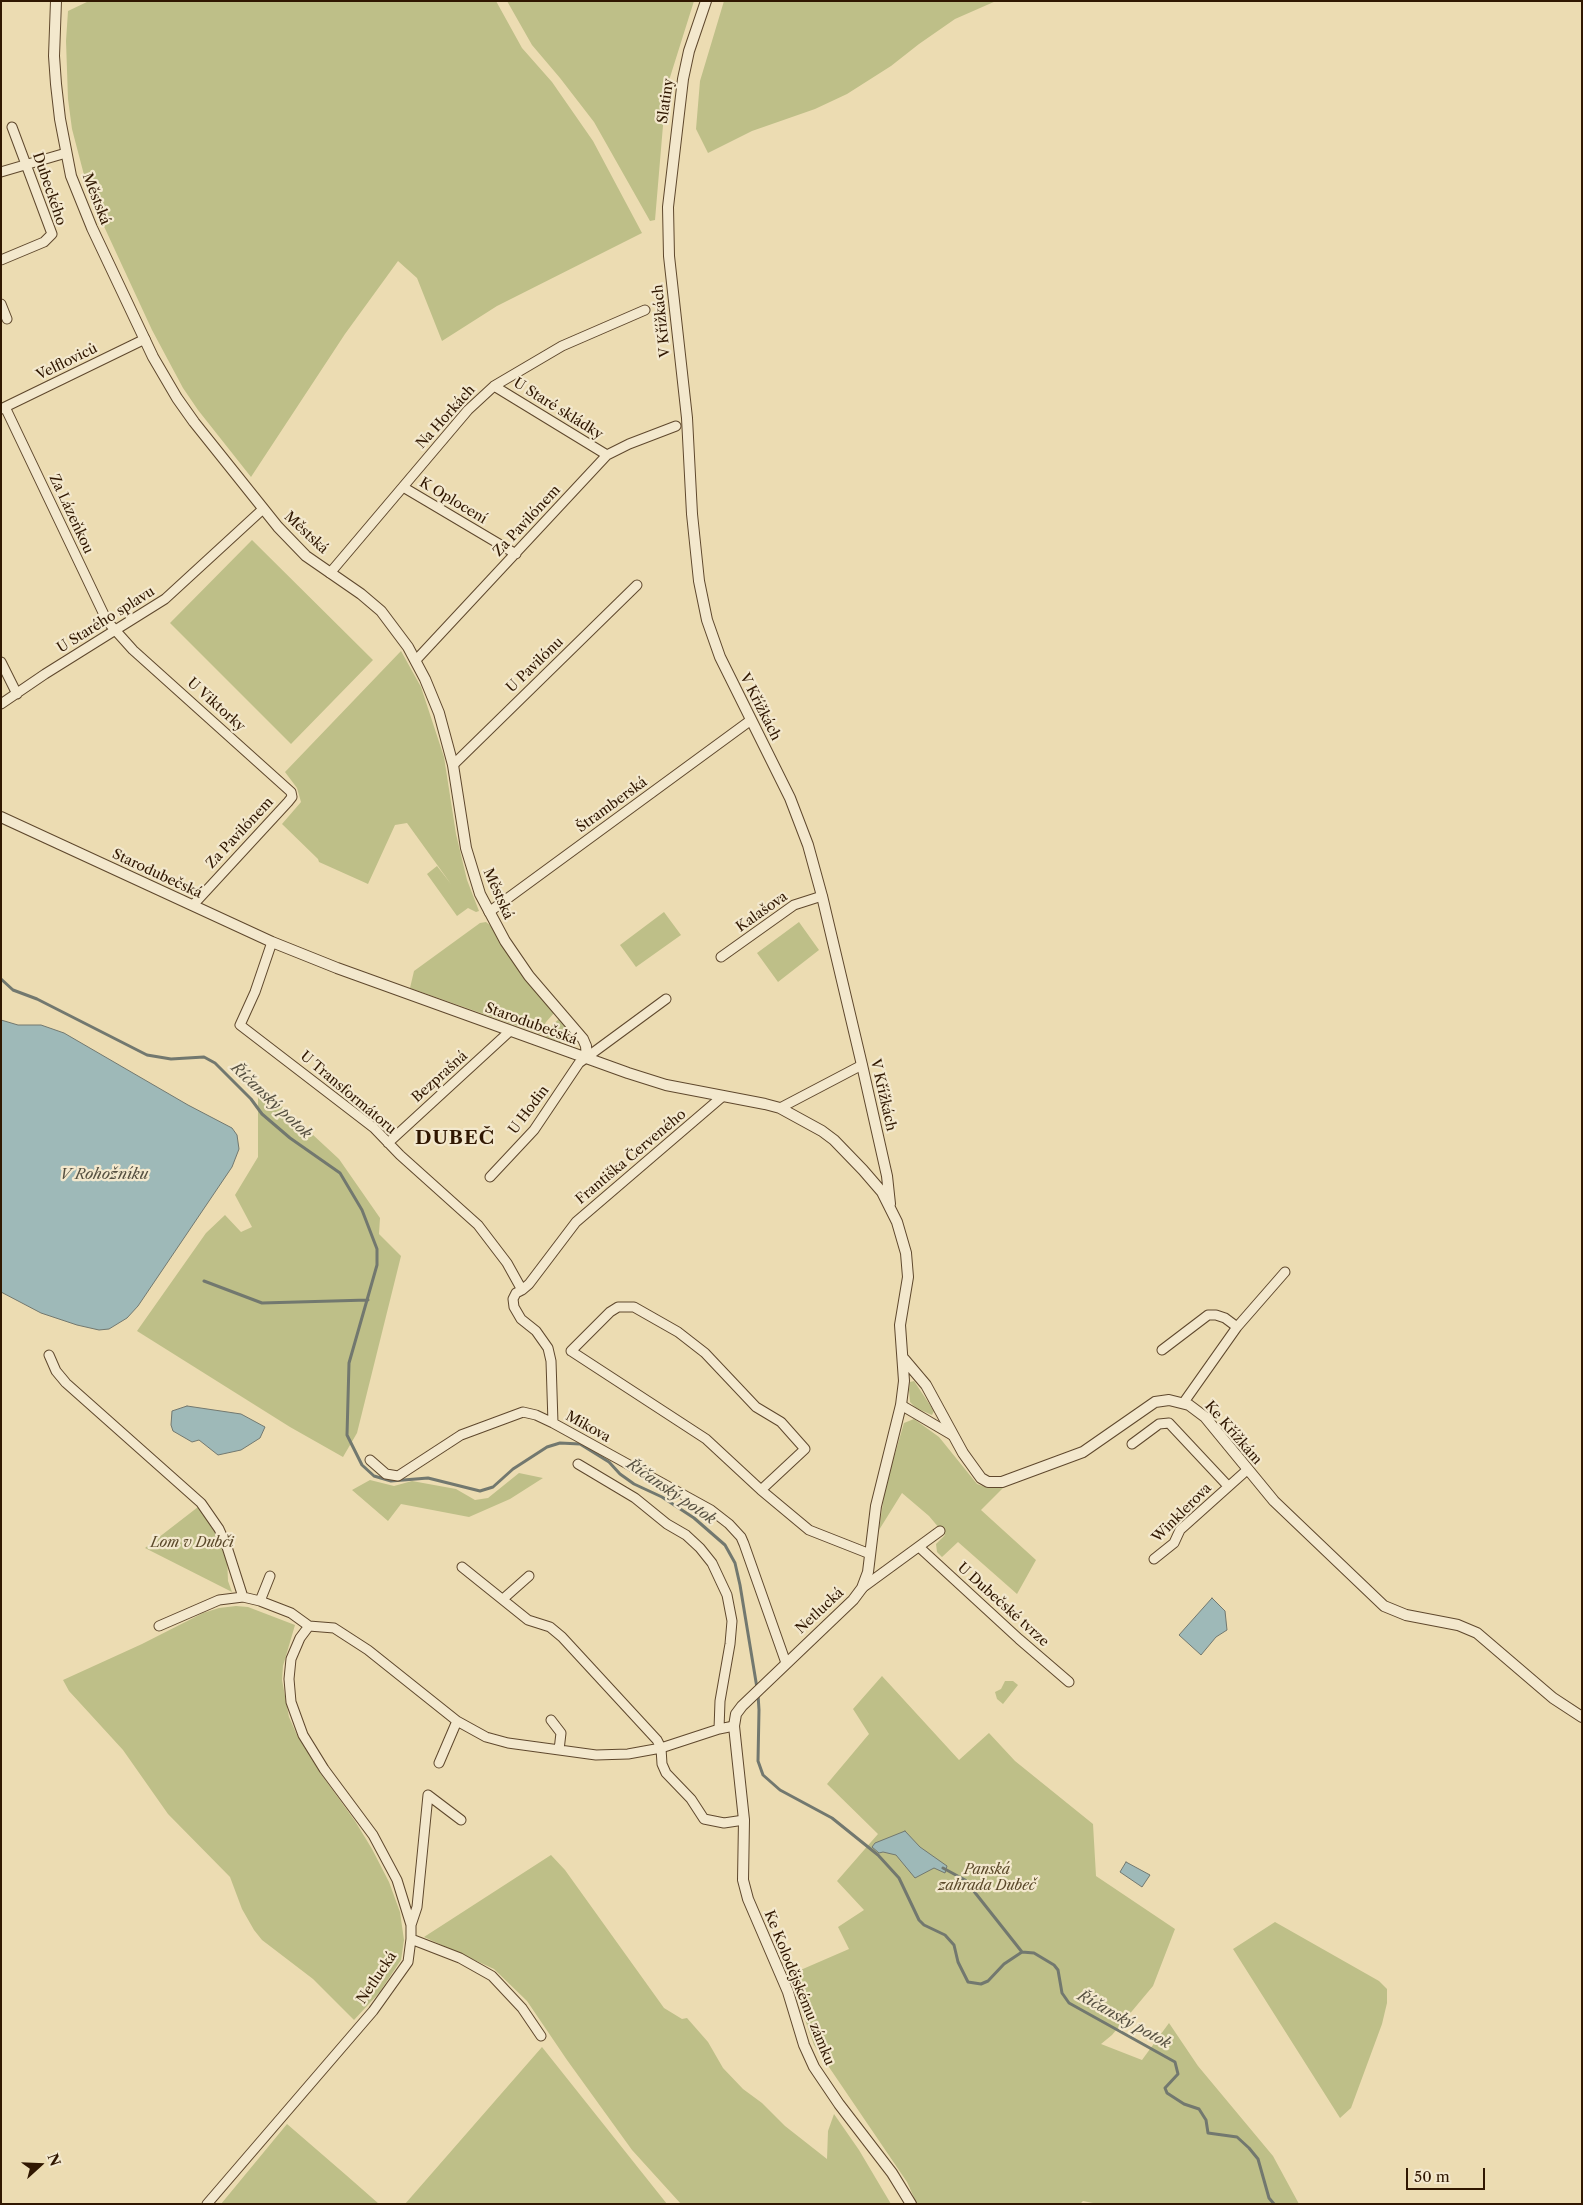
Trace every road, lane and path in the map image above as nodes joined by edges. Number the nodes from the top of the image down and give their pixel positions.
1 (56, 1) edge
2 (706, 1) edge
3 (12, 127) dead end
4 (66, 153) junction
5 (26, 164) junction
6 (1, 172) edge
7 (668, 207) joint
8 (1, 260) edge
9 (1, 304) edge
10 (645, 310) dead end
11 (7, 319) dead end
12 (144, 339) junction
13 (494, 386) junction
14 (3, 408) edge
15 (676, 426) dead end
16 (607, 455) junction
17 (403, 487) junction
18 (263, 509) junction
19 (516, 554) junction
20 (330, 573) junction
21 (637, 585) dead end
22 (114, 631) junction
23 (416, 660) junction
24 (1, 662) edge
25 (17, 694) junction
26 (1, 704) edge
27 (751, 720) junction
28 (453, 765) junction
29 (288, 802) joint
30 (1, 817) edge
31 (822, 896) junction
32 (193, 905) junction
33 (488, 912) junction
34 (272, 942) junction
35 (721, 957) dead end
36 (666, 1000) dead end
37 (510, 1031) junction
38 (587, 1058) junction
39 (862, 1065) junction
40 (723, 1096) junction
41 (780, 1108) junction
42 (388, 1143) junction
43 (490, 1177) dead end
44 (891, 1208) junction
45 (1285, 1272) dead end
46 (522, 1290) junction
47 (1236, 1327) junction
48 (1162, 1350) dead end
49 (49, 1356) dead end
50 (904, 1359) junction
51 (1184, 1402) junction
52 (902, 1405) junction
53 (553, 1423) junction
54 (952, 1435) junction
55 (1132, 1444) dead end
56 (370, 1460) dead end
57 (578, 1464) dead end
58 (1247, 1470) junction
59 (1228, 1486) junction
60 (761, 1490) junction
61 (940, 1531) dead end
62 (919, 1547) junction
63 (870, 1554) junction
64 (1154, 1559) dead end
65 (462, 1567) dead end
66 (270, 1576) dead end
67 (529, 1576) dead end
68 (862, 1588) junction
69 (243, 1597) junction
70 (503, 1599) junction
71 (260, 1601) junction
72 (159, 1626) dead end
73 (309, 1626) junction
74 (786, 1663) junction
75 (1069, 1682) dead end
76 (1582, 1718) edge
77 (457, 1720) junction
78 (551, 1720) dead end
79 (734, 1726) junction
80 (719, 1729) junction
81 (661, 1748) junction
82 (559, 1750) junction
83 (439, 1763) dead end
84 (461, 1820) dead end
85 (744, 1820) junction
86 (411, 1925) junction
87 (411, 1940) junction
88 (540, 2036) dead end
89 (207, 2204) edge
90 (910, 2204) edge

1 - 4 street, Městská
2 - 7 street, Slatiny
3 - 5 street, Dubeckého
4 - 5 street
4 - 12 street, Městská
5 - 6 street
5 - 8 street, Dubeckého
7 - 27 street, V Křížkách
9 - 11 street
10 - 13 street, Na Horkách
12 - 14 street, Velfloviců
12 - 18 street, Městská
13 - 16 street, U Staré skládky
13 - 17 street, Na Horkách
14 - 22 street, Za Lázeňkou
15 - 16 street, Za Pavilónem
16 - 19 street, Za Pavilónem
17 - 19 street, K Oplocení
17 - 20 street, Na Horkách
18 - 20 street, Městská
18 - 22 street, U Starého splavu
19 - 23 street, Za Pavilónem
20 - 23 street, Městská
21 - 28 street, U Pavilónu
22 - 25 street, U Starého splavu
22 - 29 street, U Viktorky
23 - 28 street, Městská
24 - 25 street
25 - 26 street, U Starého splavu
27 - 31 street, V Křížkách
27 - 33 street, Štramberská
28 - 33 street, Městská
29 - 32 street, Za Pavilónem
30 - 32 street, Starodubečská
31 - 35 street, Kalašova
31 - 39 street, V Křížkách
32 - 34 street, Starodubečská
33 - 38 street, Městská
34 - 37 street, Starodubečská
34 - 42 street, U Transformátoru
36 - 38 street
37 - 38 street, Starodubečská
37 - 42 street, Bezprašná
38 - 40 street, Starodubečská
38 - 43 street, U Hodin
39 - 41 street
39 - 44 street, V Křížkách
40 - 41 street, Starodubečská
40 - 46 street, Františka Červeného
41 - 44 street, Starodubečská
42 - 46 street, U Transformátoru
44 - 50 street, Starodubečská
45 - 47 street
46 - 53 street, Mikova
47 - 48 street
47 - 51 street
49 - 69 street
50 - 52 street, Netlucká
50 - 54 street
51 - 54 street, Ke Křížkám
51 - 58 street, Ke Křížkám
52 - 54 street
52 - 63 street, Netlucká
53 - 56 street
53 - 74 street, Mikova
55 - 59 street, Winklerova
57 - 80 street
58 - 59 street, Winklerova
58 - 76 street, Ke Křížkám
59 - 64 street, Winklerova
60 - 60 street
60 - 63 street
61 - 62 street
62 - 68 street
62 - 75 street, U Dubečské tvrze
63 - 68 street, Netlucká
65 - 70 street
66 - 71 street
67 - 70 street
68 - 74 street, Netlucká
69 - 71 street
69 - 72 street
70 - 81 street
71 - 73 street
73 - 77 street
73 - 86 street, Netlucká
74 - 79 street, Netlucká
77 - 82 street
77 - 83 street
78 - 82 street
79 - 80 street
79 - 85 street, Ke Kolodějskému zámku
80 - 81 street
81 - 82 street
81 - 85 street
84 - 86 street
85 - 90 street, Ke Kolodějskému zámku
86 - 87 street, Netlucká
87 - 88 street
87 - 89 street, Netlucká

